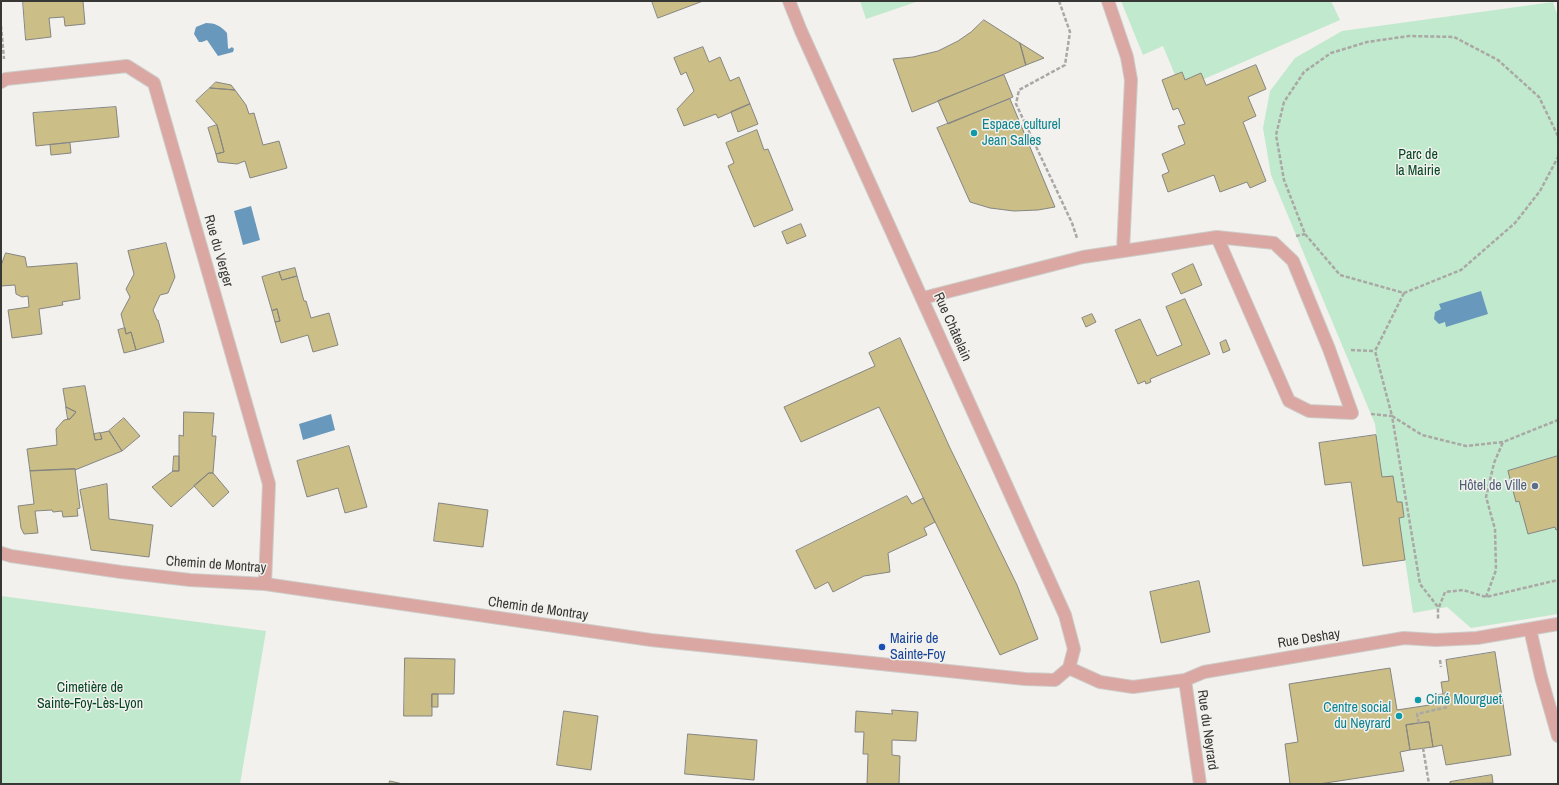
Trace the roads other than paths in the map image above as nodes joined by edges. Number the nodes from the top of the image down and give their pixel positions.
1 (789, 1) edge
2 (1108, 1) edge
3 (4, 80) edge
4 (1217, 237) junction
5 (1123, 251) junction
6 (923, 298) junction
7 (1, 553) edge
8 (265, 584) junction
9 (1558, 624) edge
10 (1530, 629) junction
11 (1069, 668) junction
12 (1185, 680) junction
13 (1558, 736) edge
14 (1200, 784) edge

1 - 6 street, Rue Châtelain
2 - 5 street
3 - 8 street, Rue du Verger
4 - 4 street
4 - 5 street
5 - 6 street
6 - 11 street, Rue Châtelain
7 - 8 street, Chemin de Montray
8 - 11 street, Chemin de Montray
9 - 10 street, Rue Deshay
10 - 12 street, Rue Deshay
10 - 13 street
11 - 12 street, Rue Deshay
12 - 14 street, Rue du Neyrard

